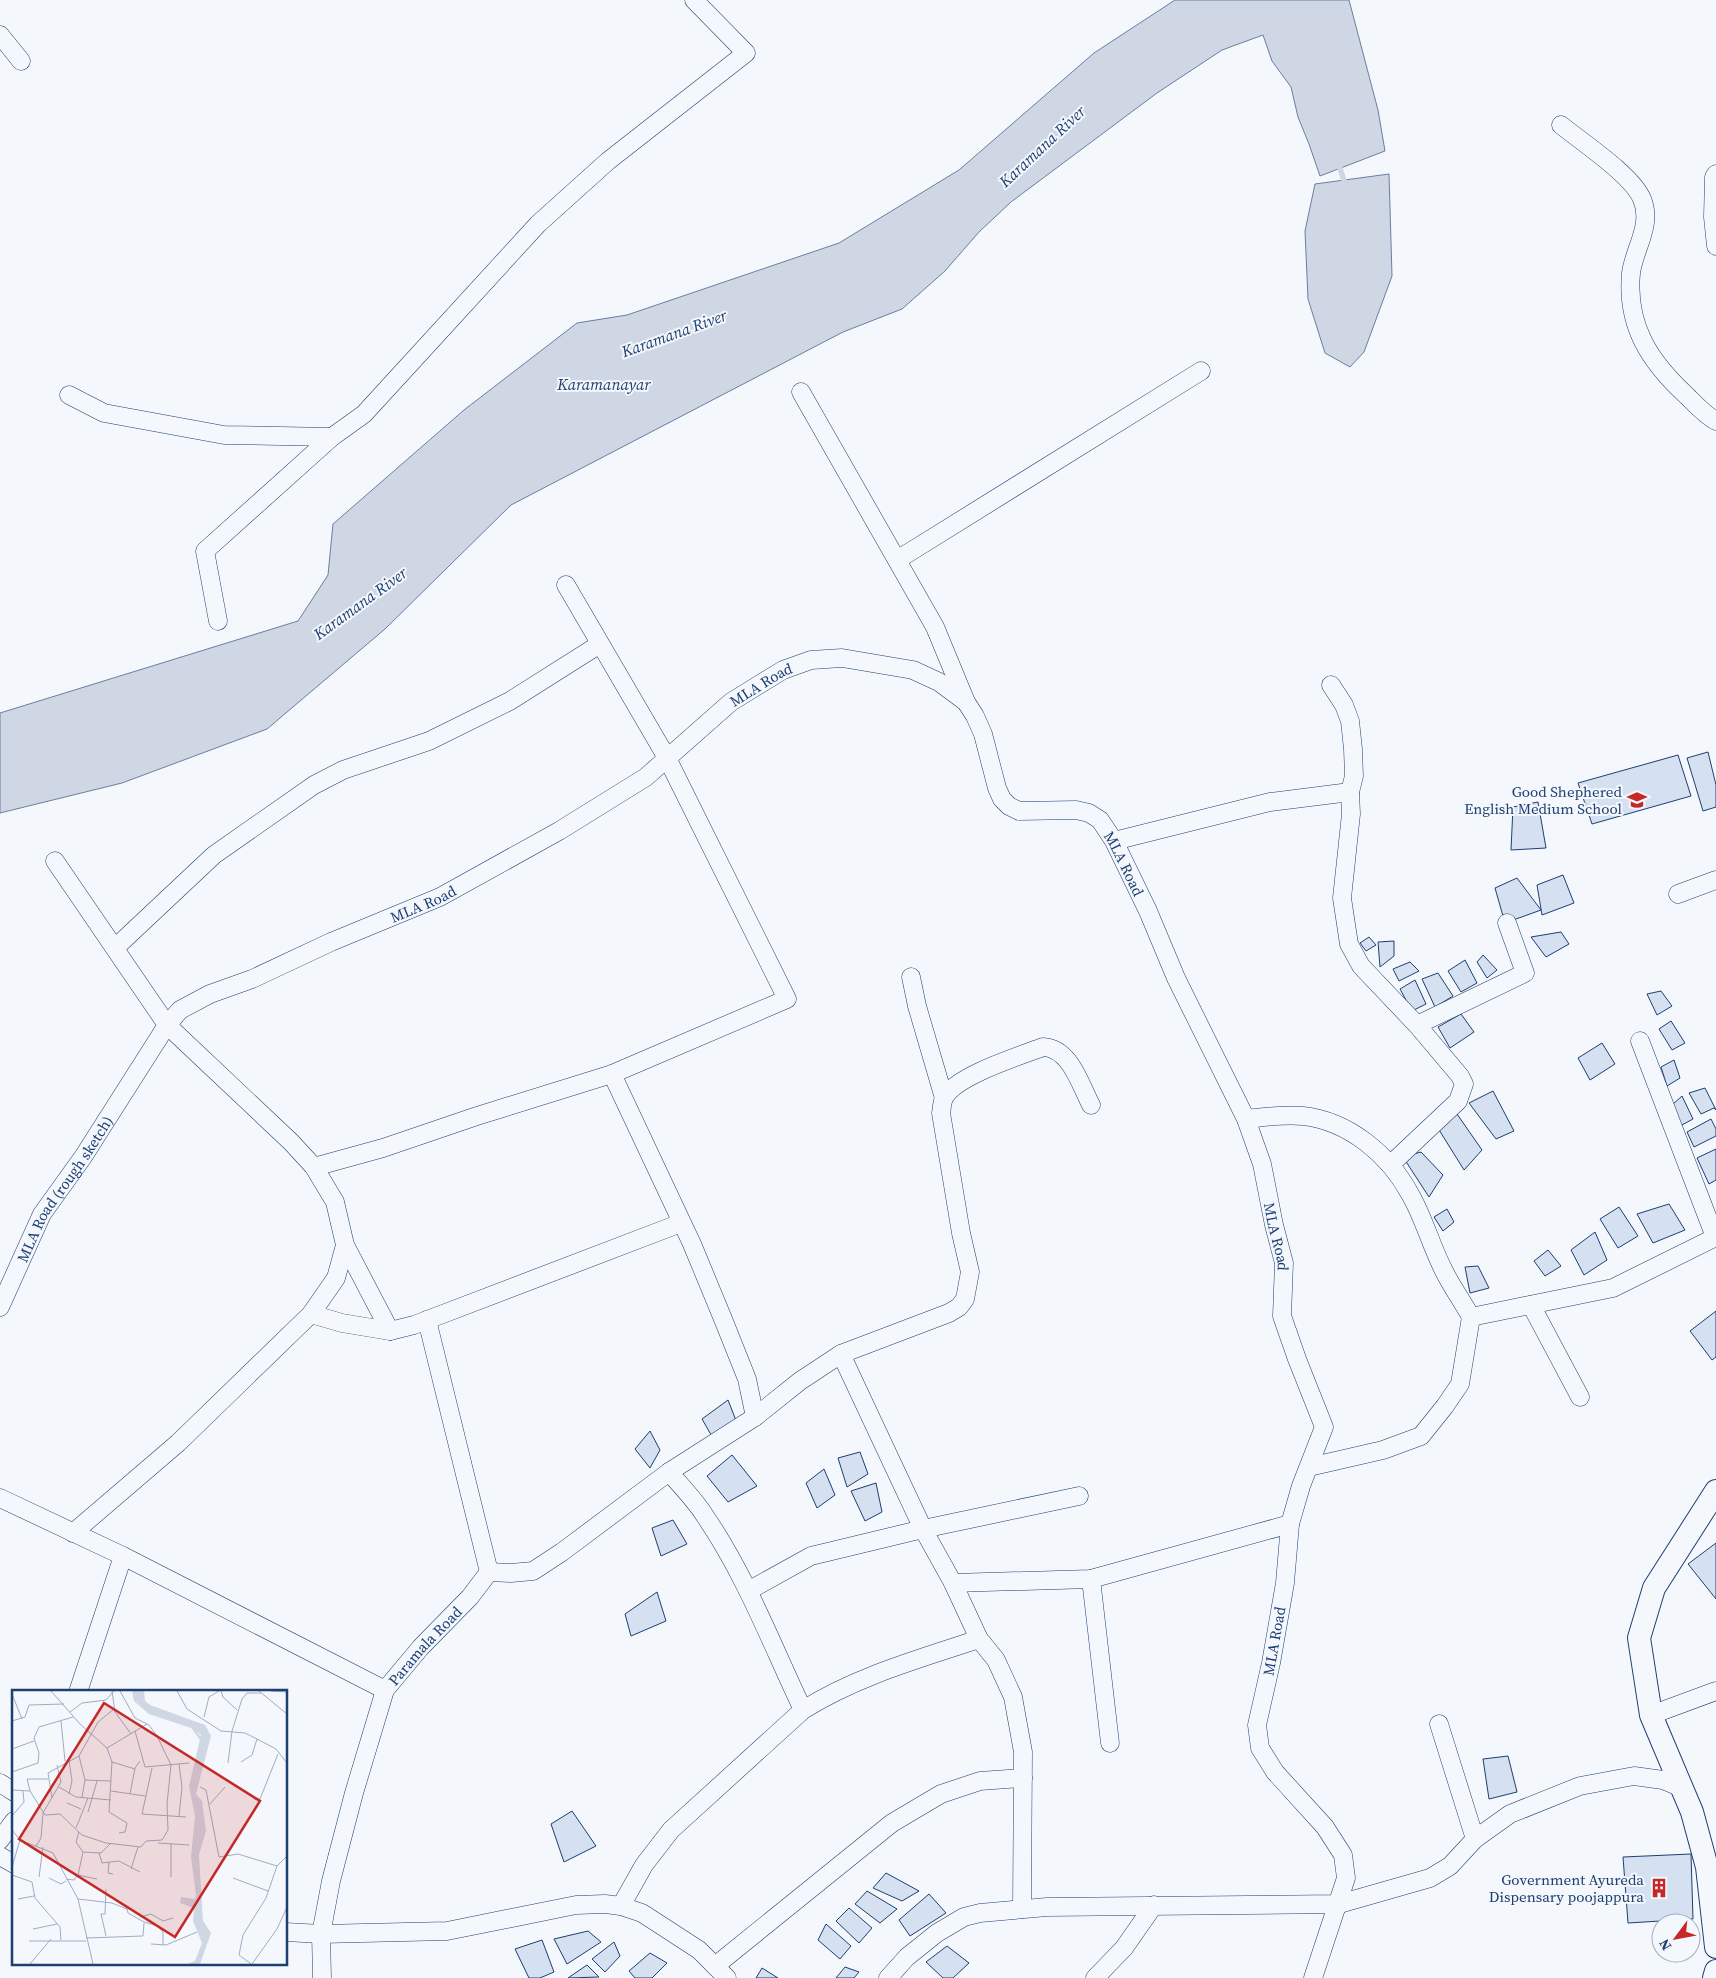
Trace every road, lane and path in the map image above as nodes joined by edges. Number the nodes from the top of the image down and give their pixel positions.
1 (694, 0) edge
2 (0, 35) edge
3 (21, 60) dead end
4 (1561, 125) dead end
5 (1716, 174) edge
6 (1716, 246) edge
7 (1201, 371) dead end
8 (801, 392) dead end
9 (69, 395) dead end
10 (1716, 421) edge
11 (332, 437) junction
12 (897, 560) junction
13 (566, 585) dead end
14 (218, 621) dead end
15 (600, 644) junction
16 (1331, 685) dead end
17 (966, 702) junction
18 (667, 758) junction
19 (1350, 792) junction
20 (1114, 841) junction
21 (55, 861) dead end
22 (1716, 880) edge
23 (1678, 894) dead end
24 (1506, 923) dead end
25 (115, 948) junction
26 (911, 977) dead end
27 (167, 1025) junction
28 (1416, 1025) junction
29 (1640, 1041) dead end
30 (612, 1074) junction
31 (944, 1098) junction
32 (118, 1100) joint
33 (1091, 1105) dead end
34 (1246, 1119) junction
35 (1390, 1165) junction
36 (314, 1168) junction
37 (681, 1223) junction
38 (1715, 1237) edge
39 (345, 1245) junction
40 (1531, 1306) junction
41 (0, 1307) edge
42 (311, 1314) junction
43 (1471, 1317) junction
44 (427, 1320) junction
45 (390, 1331) junction
46 (841, 1354) junction
47 (1580, 1397) dead end
48 (755, 1417) junction
49 (1309, 1467) junction
50 (669, 1472) junction
51 (1716, 1491) edge
52 (1078, 1496) dead end
53 (0, 1498) edge
54 (1290, 1524) junction
55 (923, 1529) junction
56 (73, 1533) junction
57 (123, 1556) junction
58 (489, 1572) junction
59 (1091, 1579) junction
60 (953, 1583) junction
61 (748, 1591) junction
62 (979, 1639) junction
63 (79, 1690) edge
64 (385, 1690) junction
65 (1716, 1691) edge
66 (803, 1710) junction
67 (1651, 1714) junction
68 (1439, 1724) dead end
69 (1110, 1743) dead end
70 (1023, 1778) junction
71 (0, 1783) edge
72 (1682, 1788) junction
73 (12, 1791) edge
74 (12, 1824) edge
75 (1475, 1839) junction
76 (0, 1840) edge
77 (0, 1856) edge
78 (12, 1863) edge
79 (1154, 1904) junction
80 (1338, 1904) junction
81 (621, 1906) junction
82 (1022, 1909) junction
83 (288, 1932) edge
84 (321, 1934) junction
85 (1716, 1946) edge
86 (1716, 1971) edge
87 (721, 1972) edge
88 (322, 1978) edge
89 (888, 1978) edge
90 (1095, 1978) edge
91 (1313, 1978) edge
92 (1714, 1978) edge

1 - 11 street
2 - 3 street
4 - 10 street
5 - 6 street
7 - 12 street
8 - 12 street
9 - 11 street
11 - 14 street
12 - 17 street
13 - 15 street
15 - 18 street
15 - 25 street
16 - 19 street
17 - 18 street, MLA Road
17 - 20 street, MLA Road
18 - 27 street, MLA Road
18 - 30 street
19 - 20 street
19 - 28 street
20 - 34 street, MLA Road
21 - 25 street
22 - 23 street
24 - 28 street
25 - 27 street
26 - 31 street
27 - 32 street, MLA Road
27 - 36 street
28 - 35 street
29 - 38 street
30 - 36 street
30 - 37 street
31 - 33 street
31 - 46 street
32 - 41 street, MLA Road (rough sketch)
34 - 35 street
34 - 49 street, MLA Road
35 - 43 street
36 - 39 street
37 - 44 street
37 - 48 street
38 - 40 street
39 - 42 street
39 - 45 street
40 - 43 street
40 - 47 street
42 - 45 street
42 - 56 street
43 - 49 street
44 - 45 street
44 - 58 street
46 - 48 street
46 - 55 street
48 - 50 street
49 - 54 street, MLA Road
50 - 58 street
50 - 61 street
51 - 67 street
52 - 55 street
53 - 56 street
54 - 59 street
54 - 80 street, MLA Road
55 - 60 street
55 - 61 street
56 - 57 street
57 - 63 street
57 - 64 street
58 - 64 street, Paramala Road
59 - 60 street
59 - 69 street
60 - 62 street
61 - 66 street
62 - 66 street
62 - 70 street
64 - 84 street, Paramala Road
65 - 67 street
66 - 81 street
67 - 72 street
68 - 75 street
70 - 82 street
70 - 87 street
71 - 73 street
72 - 75 street
72 - 85 street
74 - 76 street
75 - 80 street
77 - 78 street
79 - 80 street
79 - 82 street
79 - 90 street
80 - 91 street, MLA Road
81 - 84 street
81 - 87 street
82 - 89 street
83 - 84 street
84 - 88 street, Paramala Road
86 - 92 street

